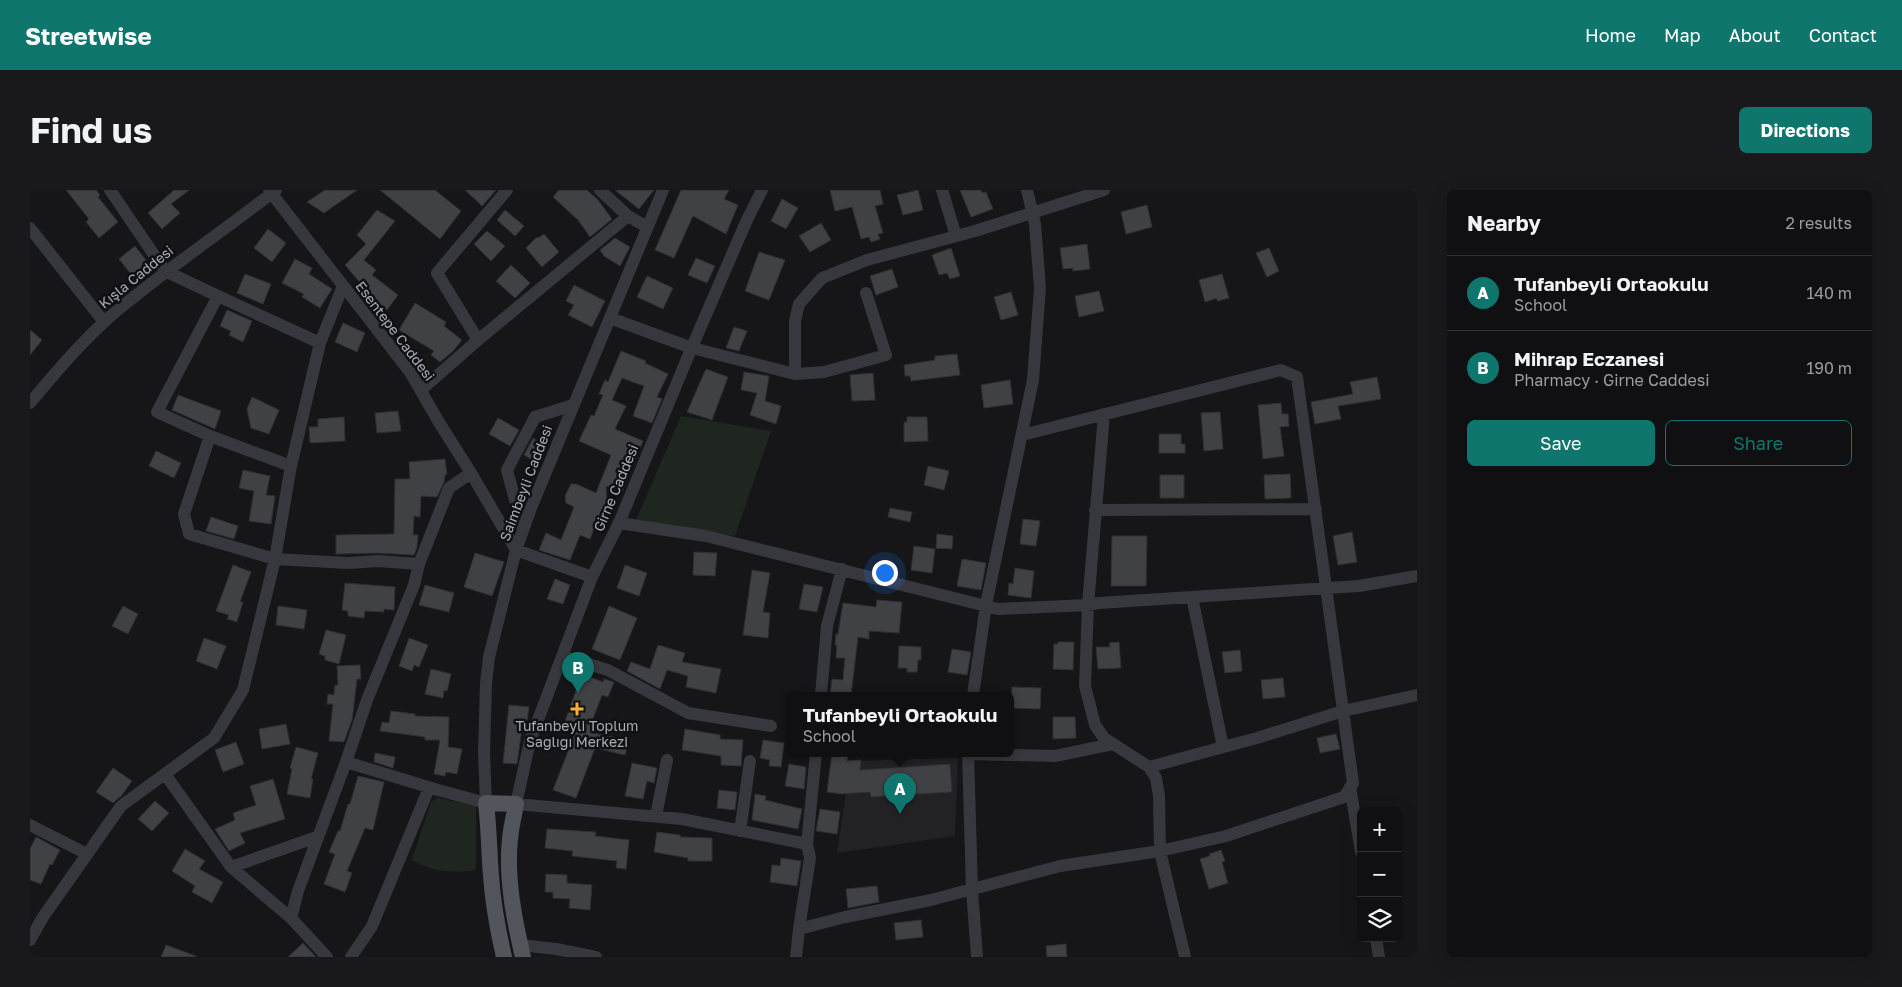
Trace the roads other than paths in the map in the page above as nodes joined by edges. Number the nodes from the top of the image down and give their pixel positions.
1 (110, 190) edge
2 (507, 190) edge
3 (600, 190) edge
4 (663, 190) edge
5 (762, 190) edge
6 (942, 190) edge
7 (1027, 190) edge
8 (1104, 190) edge
9 (272, 191) edge
10 (1032, 212) junction
11 (628, 216) junction
12 (647, 227) junction
13 (30, 228) edge
14 (956, 236) junction
15 (166, 271) junction
16 (343, 286) junction
17 (866, 293) dead end
18 (218, 296) junction
19 (610, 318) junction
20 (104, 322) junction
21 (478, 340) junction
22 (320, 343) junction
23 (692, 348) junction
24 (795, 374) junction
25 (421, 390) junction
26 (30, 403) edge
27 (573, 406) junction
28 (1104, 414) junction
29 (1022, 435) junction
30 (210, 436) junction
31 (291, 466) junction
32 (471, 473) junction
33 (1316, 509) junction
34 (1095, 510) junction
35 (619, 523) junction
36 (523, 530) junction
37 (516, 550) junction
38 (275, 559) junction
39 (419, 564) junction
40 (842, 569) junction
41 (1417, 576) edge
42 (592, 578) junction
43 (1327, 588) junction
44 (1192, 597) junction
45 (986, 605) junction
46 (1088, 605) junction
47 (562, 656) junction
48 (821, 692) edge
49 (973, 692) edge
50 (1417, 695) edge
51 (1344, 711) junction
52 (771, 726) dead end
53 (1113, 744) junction
54 (1224, 747) junction
55 (1014, 755) edge
56 (816, 757) edge
57 (968, 757) edge
58 (667, 760) dead end
59 (750, 761) dead end
60 (346, 762) junction
61 (1149, 767) junction
62 (166, 774) junction
63 (429, 788) junction
64 (1350, 788) junction
65 (486, 803) junction
66 (516, 804) junction
67 (656, 816) junction
68 (30, 825) edge
69 (1357, 829) edge
70 (740, 831) junction
71 (317, 837) junction
72 (807, 844) junction
73 (1160, 851) junction
74 (87, 854) junction
75 (231, 867) junction
76 (972, 889) junction
77 (291, 918) junction
78 (799, 929) junction
79 (30, 940) edge
80 (1377, 942) edge
81 (522, 951) edge
82 (328, 957) edge
83 (351, 957) edge
84 (504, 957) edge
85 (596, 957) edge
86 (796, 957) edge
87 (977, 957) edge
88 (1185, 957) edge
89 (1379, 957) edge

1 - 15 street
2 - 21 street
3 - 11 street
4 - 12 street, Saimbeyli Caddesi
5 - 23 street, Girne Caddesi
6 - 14 street
7 - 10 street
8 - 10 street
9 - 15 street, Kışla Caddesi
9 - 16 street, Esentepe Caddesi
10 - 14 street
10 - 29 street
11 - 12 street
11 - 21 street
12 - 19 street, Saimbeyli Caddesi
13 - 20 street
14 - 24 street
15 - 18 street
15 - 20 street, Kışla Caddesi
16 - 22 street
16 - 25 street, Esentepe Caddesi
17 - 24 street
18 - 22 street
18 - 30 street
19 - 23 street
19 - 27 street, Saimbeyli Caddesi
20 - 26 street, Kışla Caddesi
21 - 25 street
22 - 31 street
23 - 24 street
23 - 35 street, Girne Caddesi
25 - 32 street, Esentepe Caddesi
27 - 36 street, Saimbeyli Caddesi
27 - 36 street
28 - 29 street
28 - 33 street
28 - 34 street
29 - 45 street
30 - 31 street
30 - 38 street
31 - 38 street
32 - 37 street, Esentepe Caddesi
32 - 39 street
33 - 34 street
33 - 43 street
34 - 46 street
35 - 40 street
35 - 42 street, Girne Caddesi
36 - 37 street, Saimbeyli Caddesi
37 - 42 street
37 - 65 street, Saimbeyli Caddesi
38 - 39 street
38 - 62 street
39 - 60 street
40 - 45 street
40 - 48 street
41 - 43 street
42 - 47 street, Girne Caddesi
43 - 44 street
43 - 51 street
44 - 46 street
44 - 54 street
45 - 46 street
45 - 49 street
46 - 53 street
47 - 52 street
47 - 66 street, Girne Caddesi
50 - 51 street
51 - 54 street
51 - 64 street
53 - 55 street
53 - 61 street
54 - 61 street
56 - 72 street
57 - 76 street
58 - 67 street
59 - 70 street
60 - 63 street
60 - 71 street
61 - 73 street
62 - 74 street
62 - 75 street
63 - 65 street
63 - 83 street
64 - 69 street
64 - 73 street
65 - 66 main road
65 - 84 main road
66 - 67 street
66 - 81 main road
67 - 70 street
68 - 74 street
70 - 72 street
71 - 75 street
71 - 77 street
72 - 78 street
73 - 76 street
73 - 88 street
74 - 79 street
75 - 77 street
76 - 78 street
76 - 87 street
77 - 82 street
78 - 86 street
80 - 89 street
81 - 85 street

